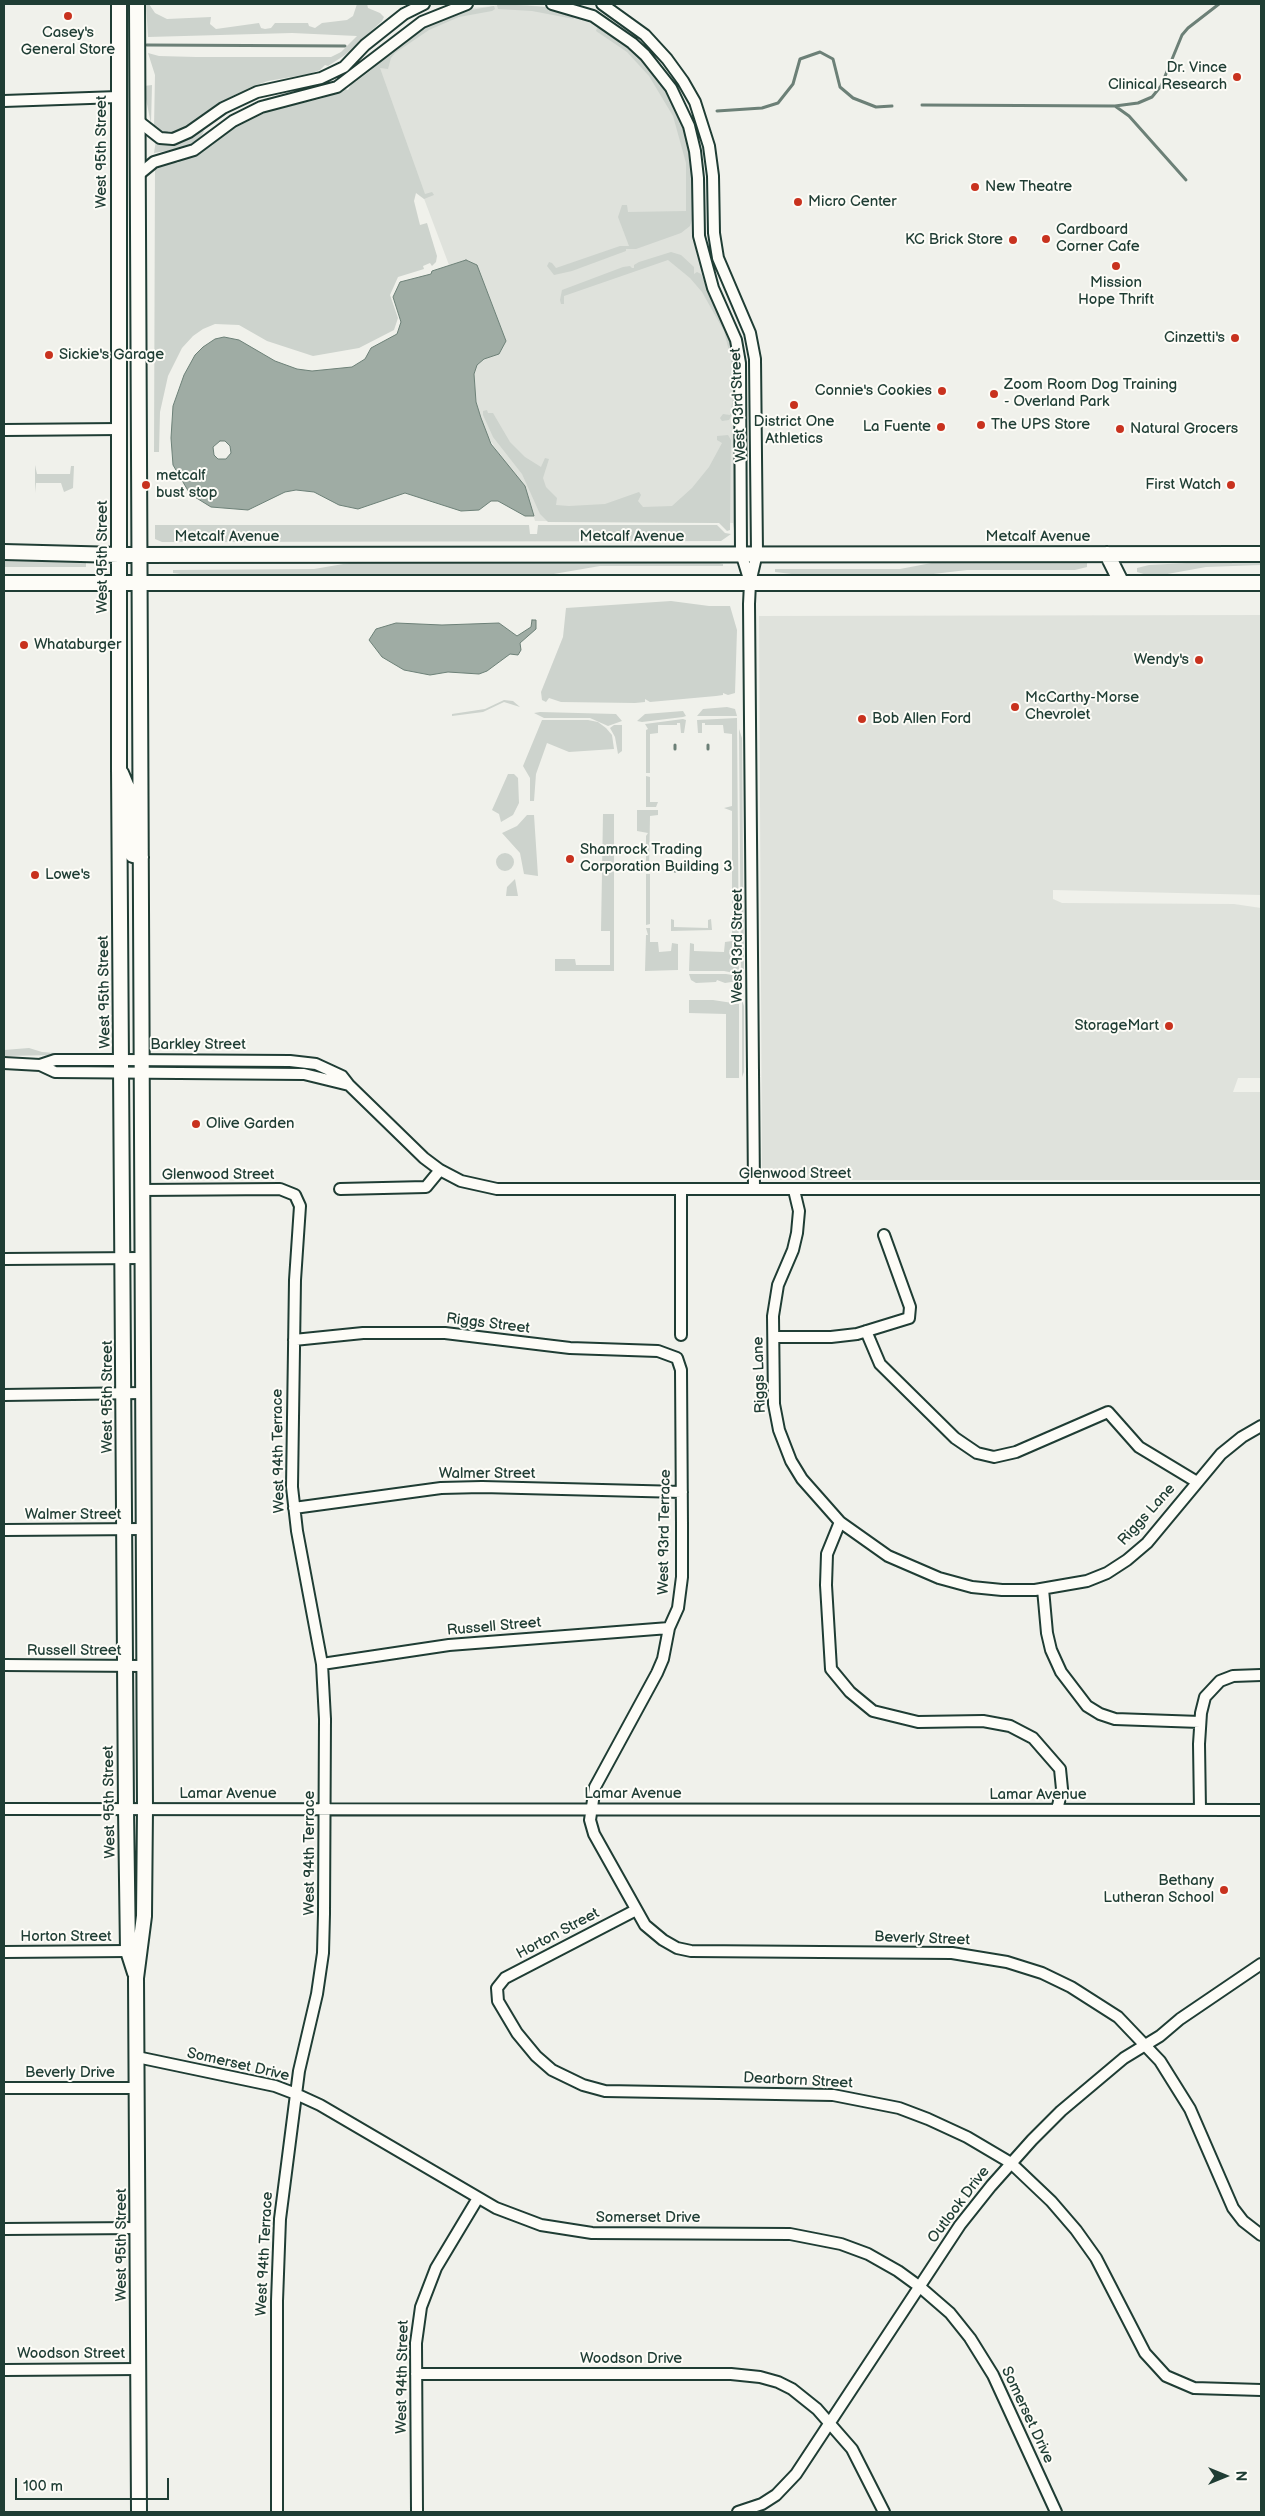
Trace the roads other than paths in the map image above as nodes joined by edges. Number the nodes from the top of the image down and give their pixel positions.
1 (119, 4) edge
2 (137, 4) edge
3 (424, 4) edge
4 (467, 4) edge
5 (552, 4) edge
6 (600, 4) edge
7 (593, 16) junction
8 (118, 97) junction
9 (4, 101) edge
10 (215, 114) junction
11 (137, 120) junction
12 (225, 128) junction
13 (707, 141) junction
14 (694, 144) junction
15 (137, 176) junction
16 (120, 429) junction
17 (4, 430) edge
18 (4, 552) edge
19 (742, 553) junction
20 (757, 553) junction
21 (140, 554) junction
22 (1107, 554) junction
23 (1122, 554) junction
24 (1261, 554) edge
25 (119, 555) junction
26 (1120, 582) junction
27 (119, 583) junction
28 (140, 583) junction
29 (750, 583) junction
30 (1261, 583) edge
31 (4, 584) edge
32 (118, 768) junction
33 (141, 857) junction
34 (4, 1063) edge
35 (122, 1066) junction
36 (142, 1066) junction
37 (440, 1170) junction
38 (340, 1189) dead end
39 (681, 1189) junction
40 (754, 1189) junction
41 (1261, 1189) edge
42 (141, 1190) junction
43 (794, 1190) junction
44 (295, 1195) joint
45 (884, 1235) dead end
46 (141, 1258) junction
47 (4, 1259) edge
48 (124, 1259) junction
49 (866, 1331) junction
50 (681, 1335) dead end
51 (774, 1337) junction
52 (294, 1340) junction
53 (677, 1358) joint
54 (124, 1394) junction
55 (142, 1394) junction
56 (4, 1395) edge
57 (1261, 1426) edge
58 (1198, 1482) junction
59 (682, 1492) junction
60 (294, 1508) junction
61 (840, 1522) junction
62 (143, 1529) junction
63 (4, 1530) edge
64 (124, 1530) junction
65 (1044, 1590) junction
66 (670, 1628) junction
67 (322, 1664) junction
68 (4, 1665) edge
69 (125, 1666) junction
70 (143, 1666) junction
71 (1261, 1675) edge
72 (1200, 1722) junction
73 (590, 1808) junction
74 (4, 1809) edge
75 (126, 1809) junction
76 (145, 1809) junction
77 (325, 1809) junction
78 (1057, 1810) junction
79 (1200, 1810) junction
80 (1261, 1810) edge
81 (636, 1910) junction
82 (4, 1952) edge
83 (128, 1952) junction
84 (1261, 1964) edge
85 (136, 1978) junction
86 (497, 1988) joint
87 (1145, 2044) junction
88 (137, 2057) junction
89 (4, 2088) edge
90 (137, 2088) junction
91 (296, 2094) junction
92 (1010, 2163) junction
93 (478, 2198) junction
94 (138, 2228) junction
95 (4, 2229) edge
96 (1261, 2235) edge
97 (920, 2287) junction
98 (139, 2369) junction
99 (4, 2370) edge
100 (416, 2374) junction
101 (1261, 2390) edge
102 (830, 2423) junction
103 (139, 2512) edge
104 (277, 2512) edge
105 (417, 2512) edge
106 (738, 2512) edge
107 (884, 2512) edge
108 (1056, 2512) edge

1 - 8 main road, West 95th Street
2 - 11 main road, West 95th Street
3 - 10 street
4 - 12 street
5 - 7 street, West 93rd Street
6 - 7 street, West 93rd Street
6 - 13 street, West 93rd Street
7 - 14 street, West 93rd Street
8 - 9 street
8 - 16 main road, West 95th Street
10 - 11 street
10 - 12 street
11 - 15 main road, West 95th Street
12 - 15 street
13 - 14 street
13 - 20 street, West 93rd Street
14 - 19 street, West 93rd Street
15 - 21 main road, West 95th Street
16 - 17 street
16 - 25 main road, West 95th Street
18 - 25 main road, Metcalf Avenue
19 - 20 main road, Metcalf Avenue
19 - 21 main road, Metcalf Avenue
19 - 29 street, West 93rd Street
20 - 22 main road, Metcalf Avenue
20 - 29 street, West 93rd Street
21 - 25 main road, Metcalf Avenue
21 - 28 main road, West 95th Street
22 - 23 main road, Metcalf Avenue
22 - 26 main road
23 - 24 main road, Metcalf Avenue
23 - 26 main road
25 - 27 main road, West 95th Street
26 - 29 main road
26 - 30 main road
27 - 28 main road
27 - 31 main road
27 - 32 main road, West 95th Street
28 - 29 main road
28 - 33 main road, West 95th Street
29 - 40 street, West 93rd Street
32 - 33 main road
32 - 35 main road, West 95th Street
33 - 36 main road, West 95th Street
34 - 35 street, Barkley Street
35 - 36 street, Barkley Street
35 - 48 main road, West 95th Street
36 - 37 street, Barkley Street
36 - 42 main road, West 95th Street
37 - 38 street
37 - 39 street, Glenwood Street
39 - 40 street, Glenwood Street
39 - 50 street
40 - 43 street, Glenwood Street
41 - 43 street, Glenwood Street
42 - 44 street, Glenwood Street
42 - 46 main road, West 95th Street
43 - 51 street, Riggs Lane
44 - 52 street, West 94th Terrace
45 - 49 street
46 - 48 street
46 - 55 main road, West 95th Street
47 - 48 street
48 - 54 main road, West 95th Street
49 - 51 street
49 - 58 street
51 - 61 street, Riggs Lane
52 - 53 street, Riggs Street
52 - 60 street, West 94th Terrace
53 - 59 street, West 93rd Terrace
54 - 55 street
54 - 56 street
54 - 64 main road, West 95th Street
55 - 62 main road, West 95th Street
57 - 58 street, Riggs Lane
58 - 65 street, Riggs Lane
59 - 60 street, Walmer Street
59 - 66 street, West 93rd Terrace
60 - 67 street, West 94th Terrace
61 - 65 street, Riggs Lane
61 - 78 street
62 - 64 street, Walmer Street
62 - 70 main road, West 95th Street
63 - 64 street, Walmer Street
64 - 69 main road, West 95th Street
65 - 72 street
66 - 67 street, Russell Street
66 - 73 street, West 93rd Terrace
67 - 77 street, West 94th Terrace
68 - 69 street, Russell Street
69 - 70 street, Russell Street
69 - 75 main road, West 95th Street
70 - 76 main road, West 95th Street
71 - 72 street
72 - 79 street
73 - 77 street, Lamar Avenue
73 - 78 street, Lamar Avenue
73 - 81 street, Beverly Street
74 - 75 street, Lamar Avenue
75 - 76 street, Lamar Avenue
75 - 83 main road, West 95th Street
76 - 77 street, Lamar Avenue
76 - 85 main road, West 95th Street
77 - 91 street, West 94th Terrace
78 - 79 street, Lamar Avenue
79 - 80 street, Lamar Avenue
81 - 86 street, Horton Street
81 - 87 street, Beverly Street
82 - 83 street, Horton Street
83 - 85 main road, West 95th Street
84 - 87 street, Outlook Drive
85 - 88 main road, West 95th Street
86 - 92 street, Dearborn Street
87 - 92 street, Outlook Drive
87 - 96 street, Beverly Street
88 - 90 main road, West 95th Street
88 - 91 street, Somerset Drive
89 - 90 street, Beverly Drive
90 - 94 main road, West 95th Street
91 - 93 street, Somerset Drive
91 - 104 street, West 94th Terrace
92 - 97 street, Outlook Drive
92 - 101 street, Dearborn Street
93 - 97 street, Somerset Drive
93 - 100 street, West 94th Street
94 - 95 street
94 - 98 main road, West 95th Street
97 - 102 street, Outlook Drive
97 - 108 street, Somerset Drive
98 - 99 street, Woodson Street
98 - 103 main road, West 95th Street
100 - 102 street, Woodson Drive
100 - 105 street, West 94th Street
102 - 106 street, Outlook Drive
102 - 107 street, Woodson Drive

